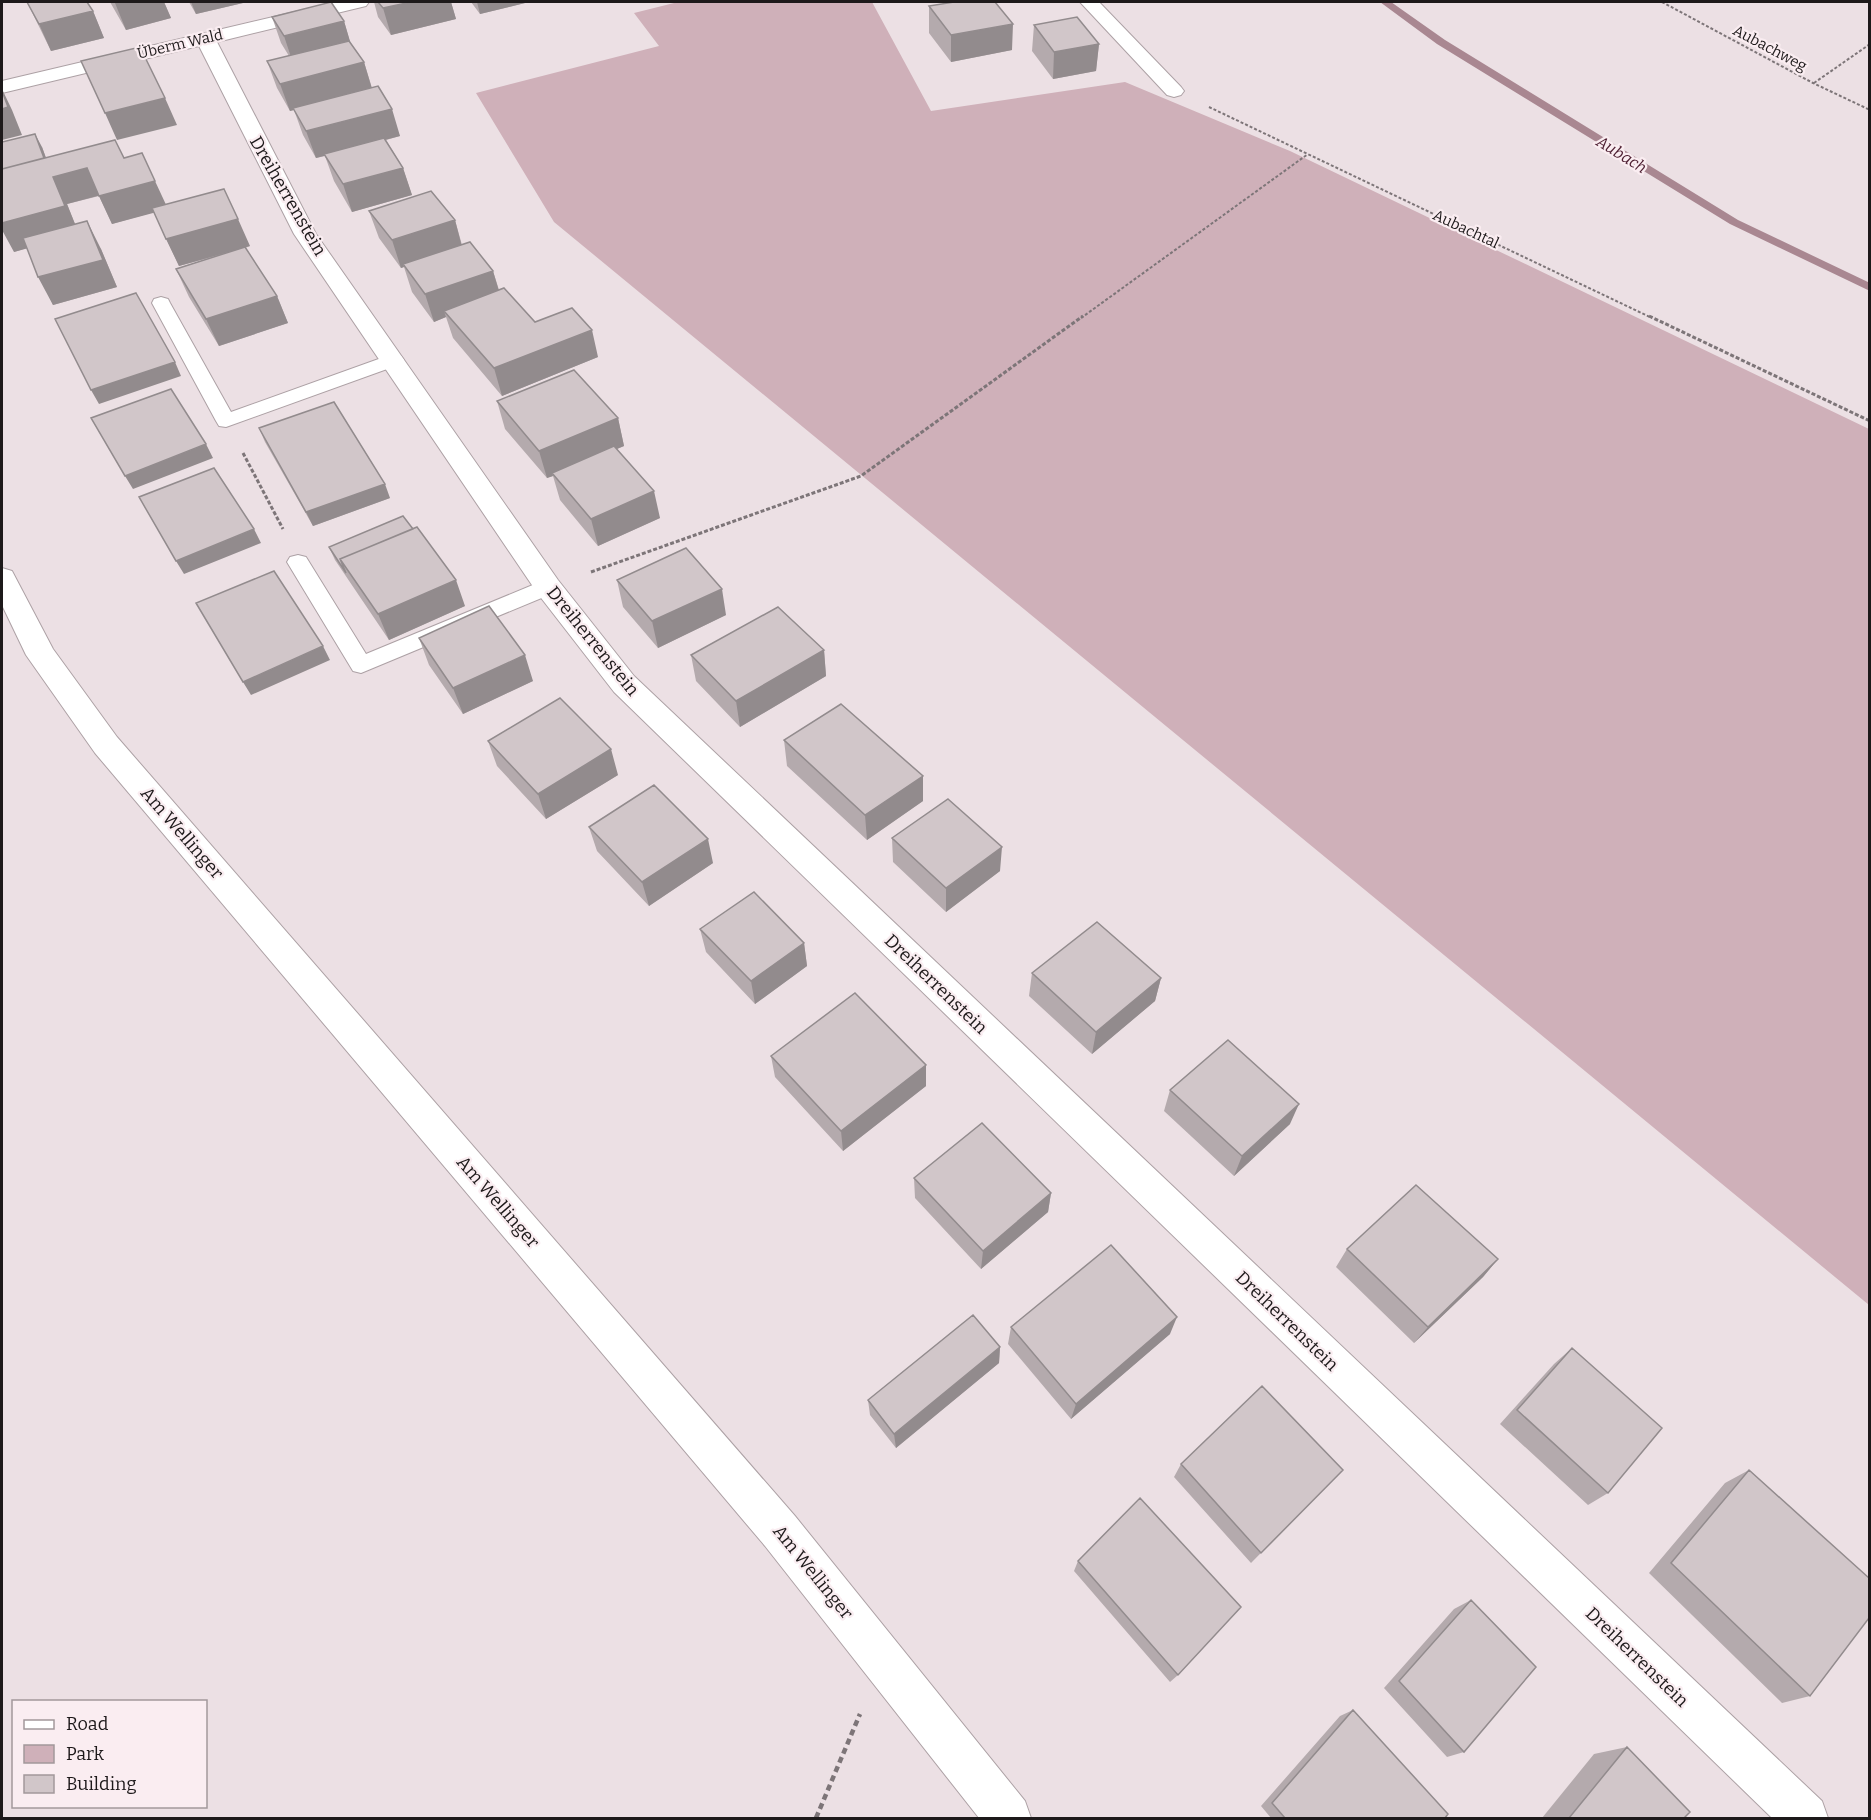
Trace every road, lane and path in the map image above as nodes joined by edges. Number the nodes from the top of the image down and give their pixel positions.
1 (359, 2) edge
2 (1089, 2) edge
3 (1662, 2) edge
4 (205, 39) junction
5 (1869, 44) edge
6 (1813, 83) junction
7 (2, 87) edge
8 (1174, 91) joint
9 (1869, 110) edge
10 (1308, 153) junction
11 (161, 303) dead end
12 (394, 360) junction
13 (226, 421) junction
14 (1869, 421) edge
15 (284, 531) dead end
16 (298, 562) dead end
17 (2, 578) edge
18 (548, 587) junction
19 (883, 1658) junction
20 (816, 1818) edge
21 (1008, 1818) edge
22 (1805, 1818) edge

1 - 4 street, Überm Wald
2 - 8 street
3 - 6 path, Aubachweg
4 - 7 street, Überm Wald
4 - 12 street, Dreiherrenstein
5 - 6 path
6 - 9 path, Aubachweg
8 - 10 path, Aubachtal
10 - 14 path, Aubachtal
10 - 18 path
11 - 13 lane
12 - 13 lane
12 - 18 street, Dreiherrenstein
13 - 15 path
16 - 18 lane
17 - 19 street, Am Wellinger
18 - 22 street, Dreiherrenstein
19 - 20 path
19 - 21 street, Am Wellinger

